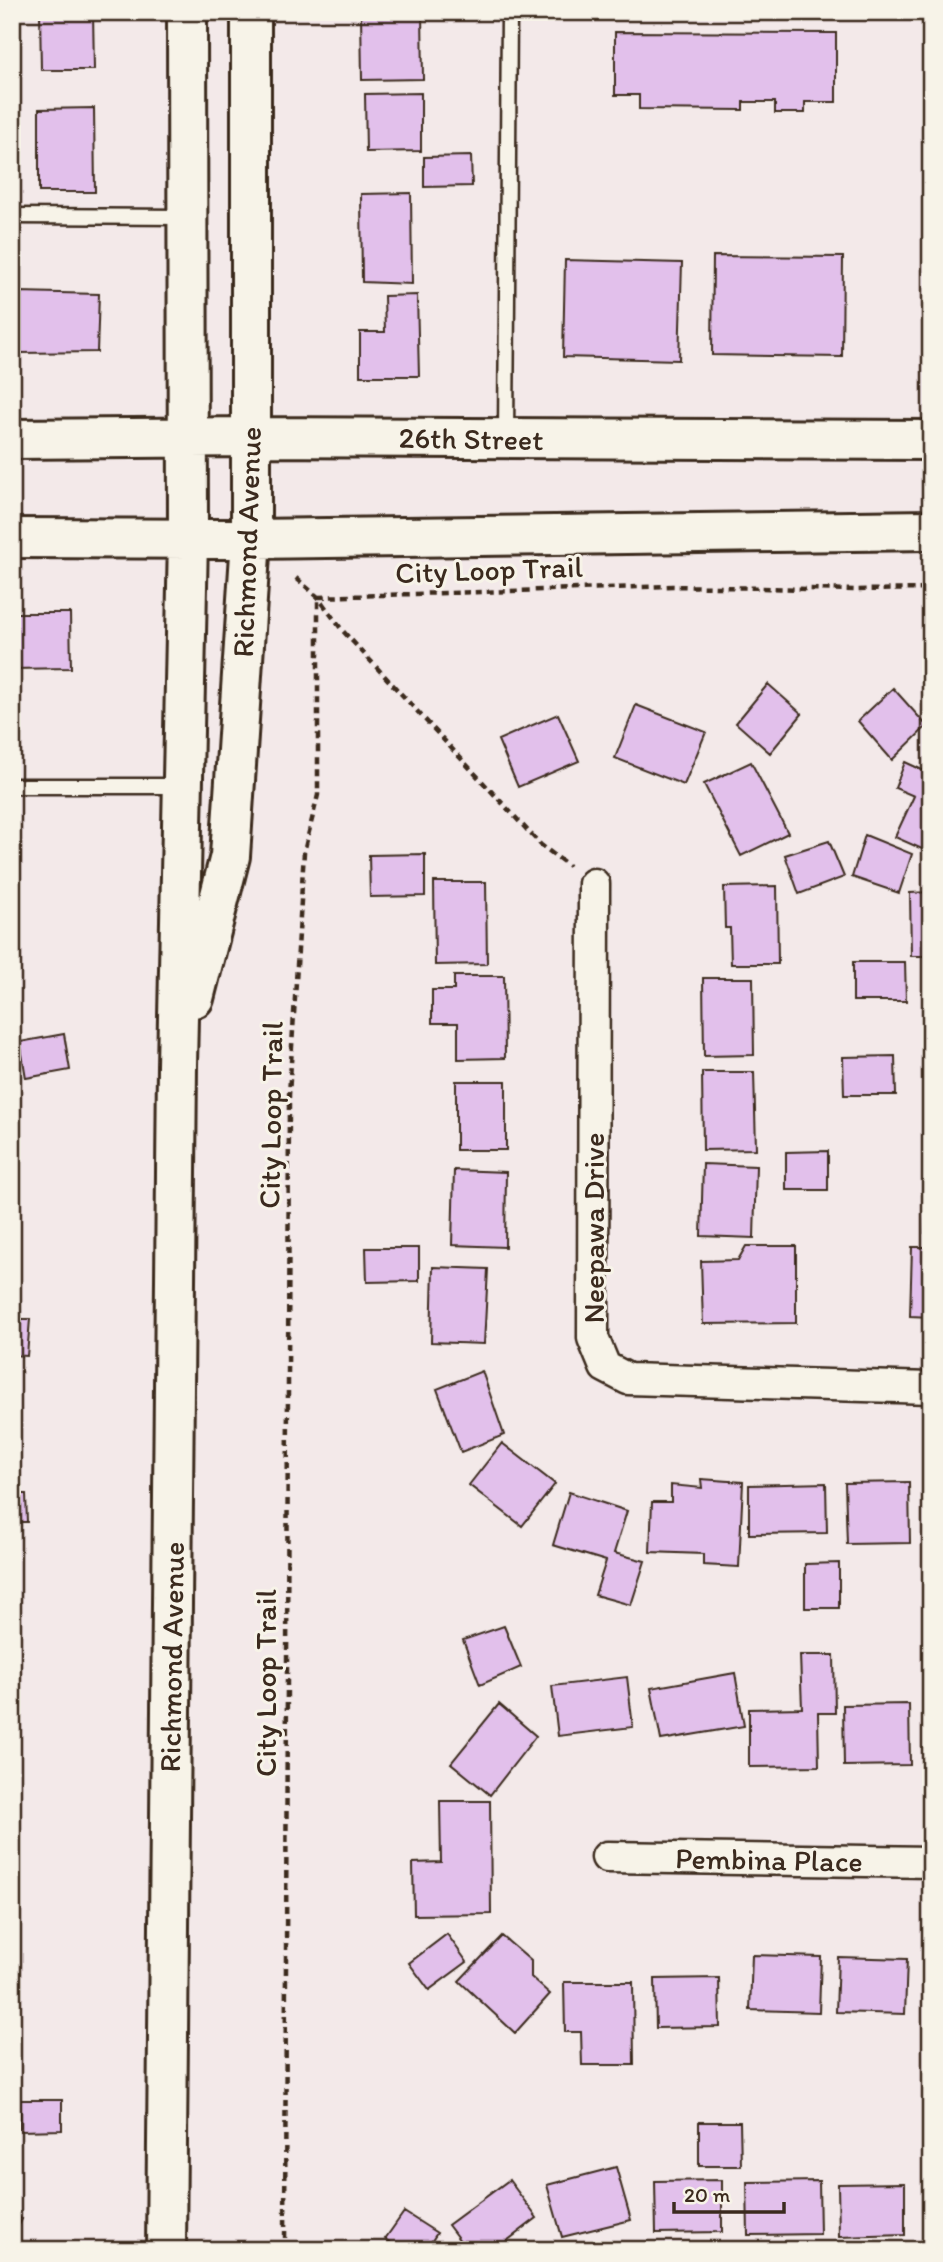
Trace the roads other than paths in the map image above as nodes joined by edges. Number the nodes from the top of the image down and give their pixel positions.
1 (187, 12) edge
2 (251, 12) edge
3 (509, 12) edge
4 (12, 216) edge
5 (187, 217) junction
6 (252, 437) junction
7 (12, 439) edge
8 (188, 439) junction
9 (506, 439) junction
10 (931, 440) edge
11 (931, 530) edge
12 (12, 538) edge
13 (188, 539) junction
14 (251, 539) junction
15 (12, 786) edge
16 (184, 786) junction
17 (594, 884) road end
18 (177, 1065) junction
19 (931, 1388) edge
20 (607, 1857) dead end
21 (931, 1862) edge
22 (166, 2250) edge

1 - 5 main road, Richmond Avenue
2 - 6 main road, Richmond Avenue
3 - 9 lane
4 - 5 lane
5 - 8 main road, Richmond Avenue
6 - 8 main road, 26th Street
6 - 9 main road, 26th Street
6 - 14 main road, Richmond Avenue
7 - 8 main road, 26th Street
8 - 13 main road, Richmond Avenue
9 - 10 main road, 26th Street
11 - 14 main road
12 - 13 main road
13 - 14 main road
13 - 16 main road, Richmond Avenue
14 - 18 main road, Richmond Avenue
15 - 16 lane
16 - 18 main road, Richmond Avenue
17 - 19 street, Neepawa Drive
18 - 22 main road, Richmond Avenue
20 - 21 street, Pembina Place

